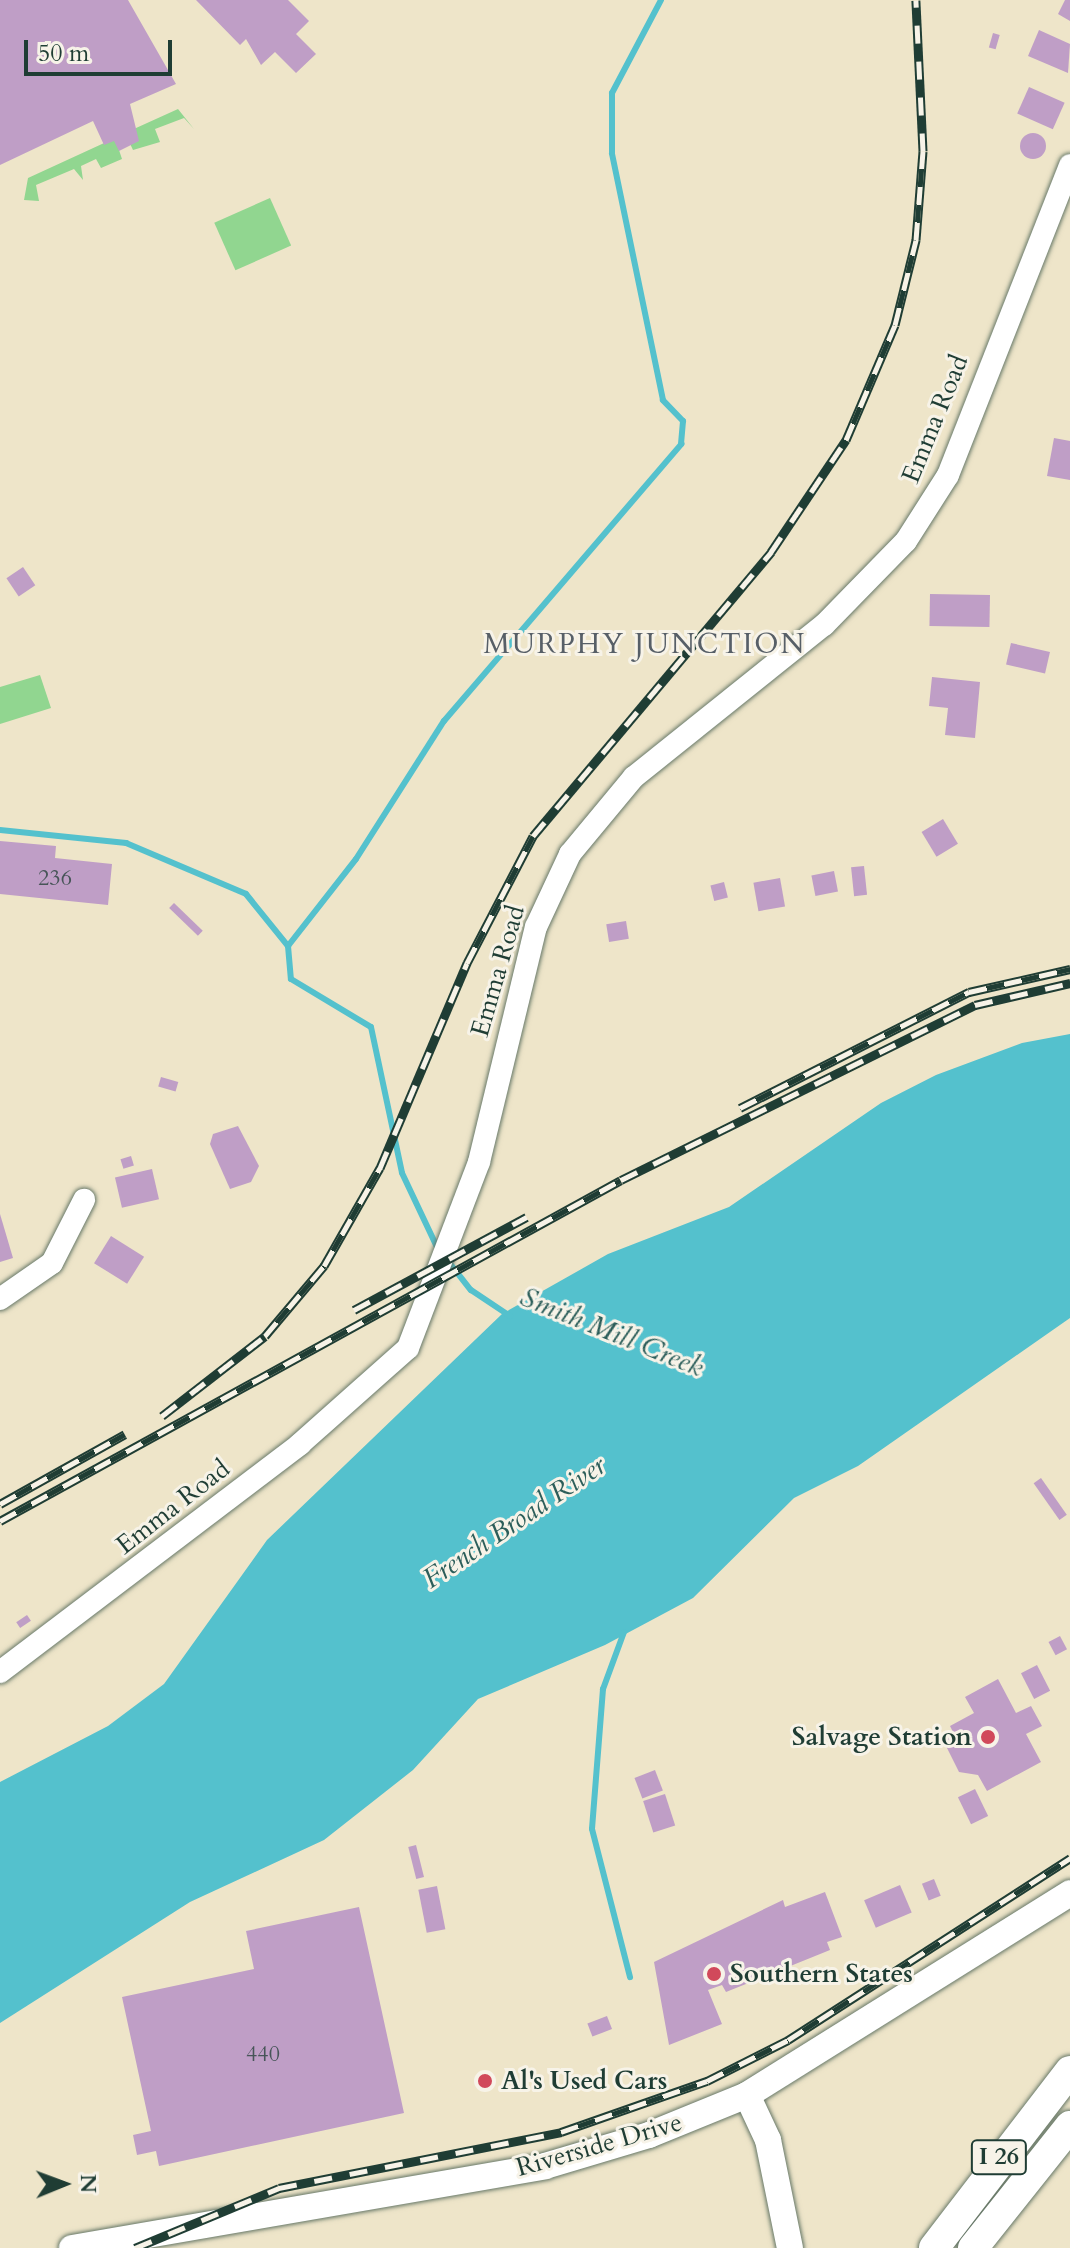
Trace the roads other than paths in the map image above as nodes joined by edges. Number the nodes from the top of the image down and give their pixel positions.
1 (1070, 165) edge
2 (84, 1200) dead end
3 (0, 1299) edge
4 (0, 1672) edge
5 (1070, 1893) edge
6 (1070, 2071) edge
7 (747, 2095) junction
8 (1070, 2126) edge
9 (72, 2248) edge
10 (790, 2248) edge
11 (934, 2248) edge
12 (973, 2248) edge

1 - 4 street, Emma Road
2 - 3 street
5 - 7 main road, Riverside Drive
6 - 11 highway, I 26
7 - 9 main road, Riverside Drive
7 - 10 main road
8 - 12 highway, I 26

